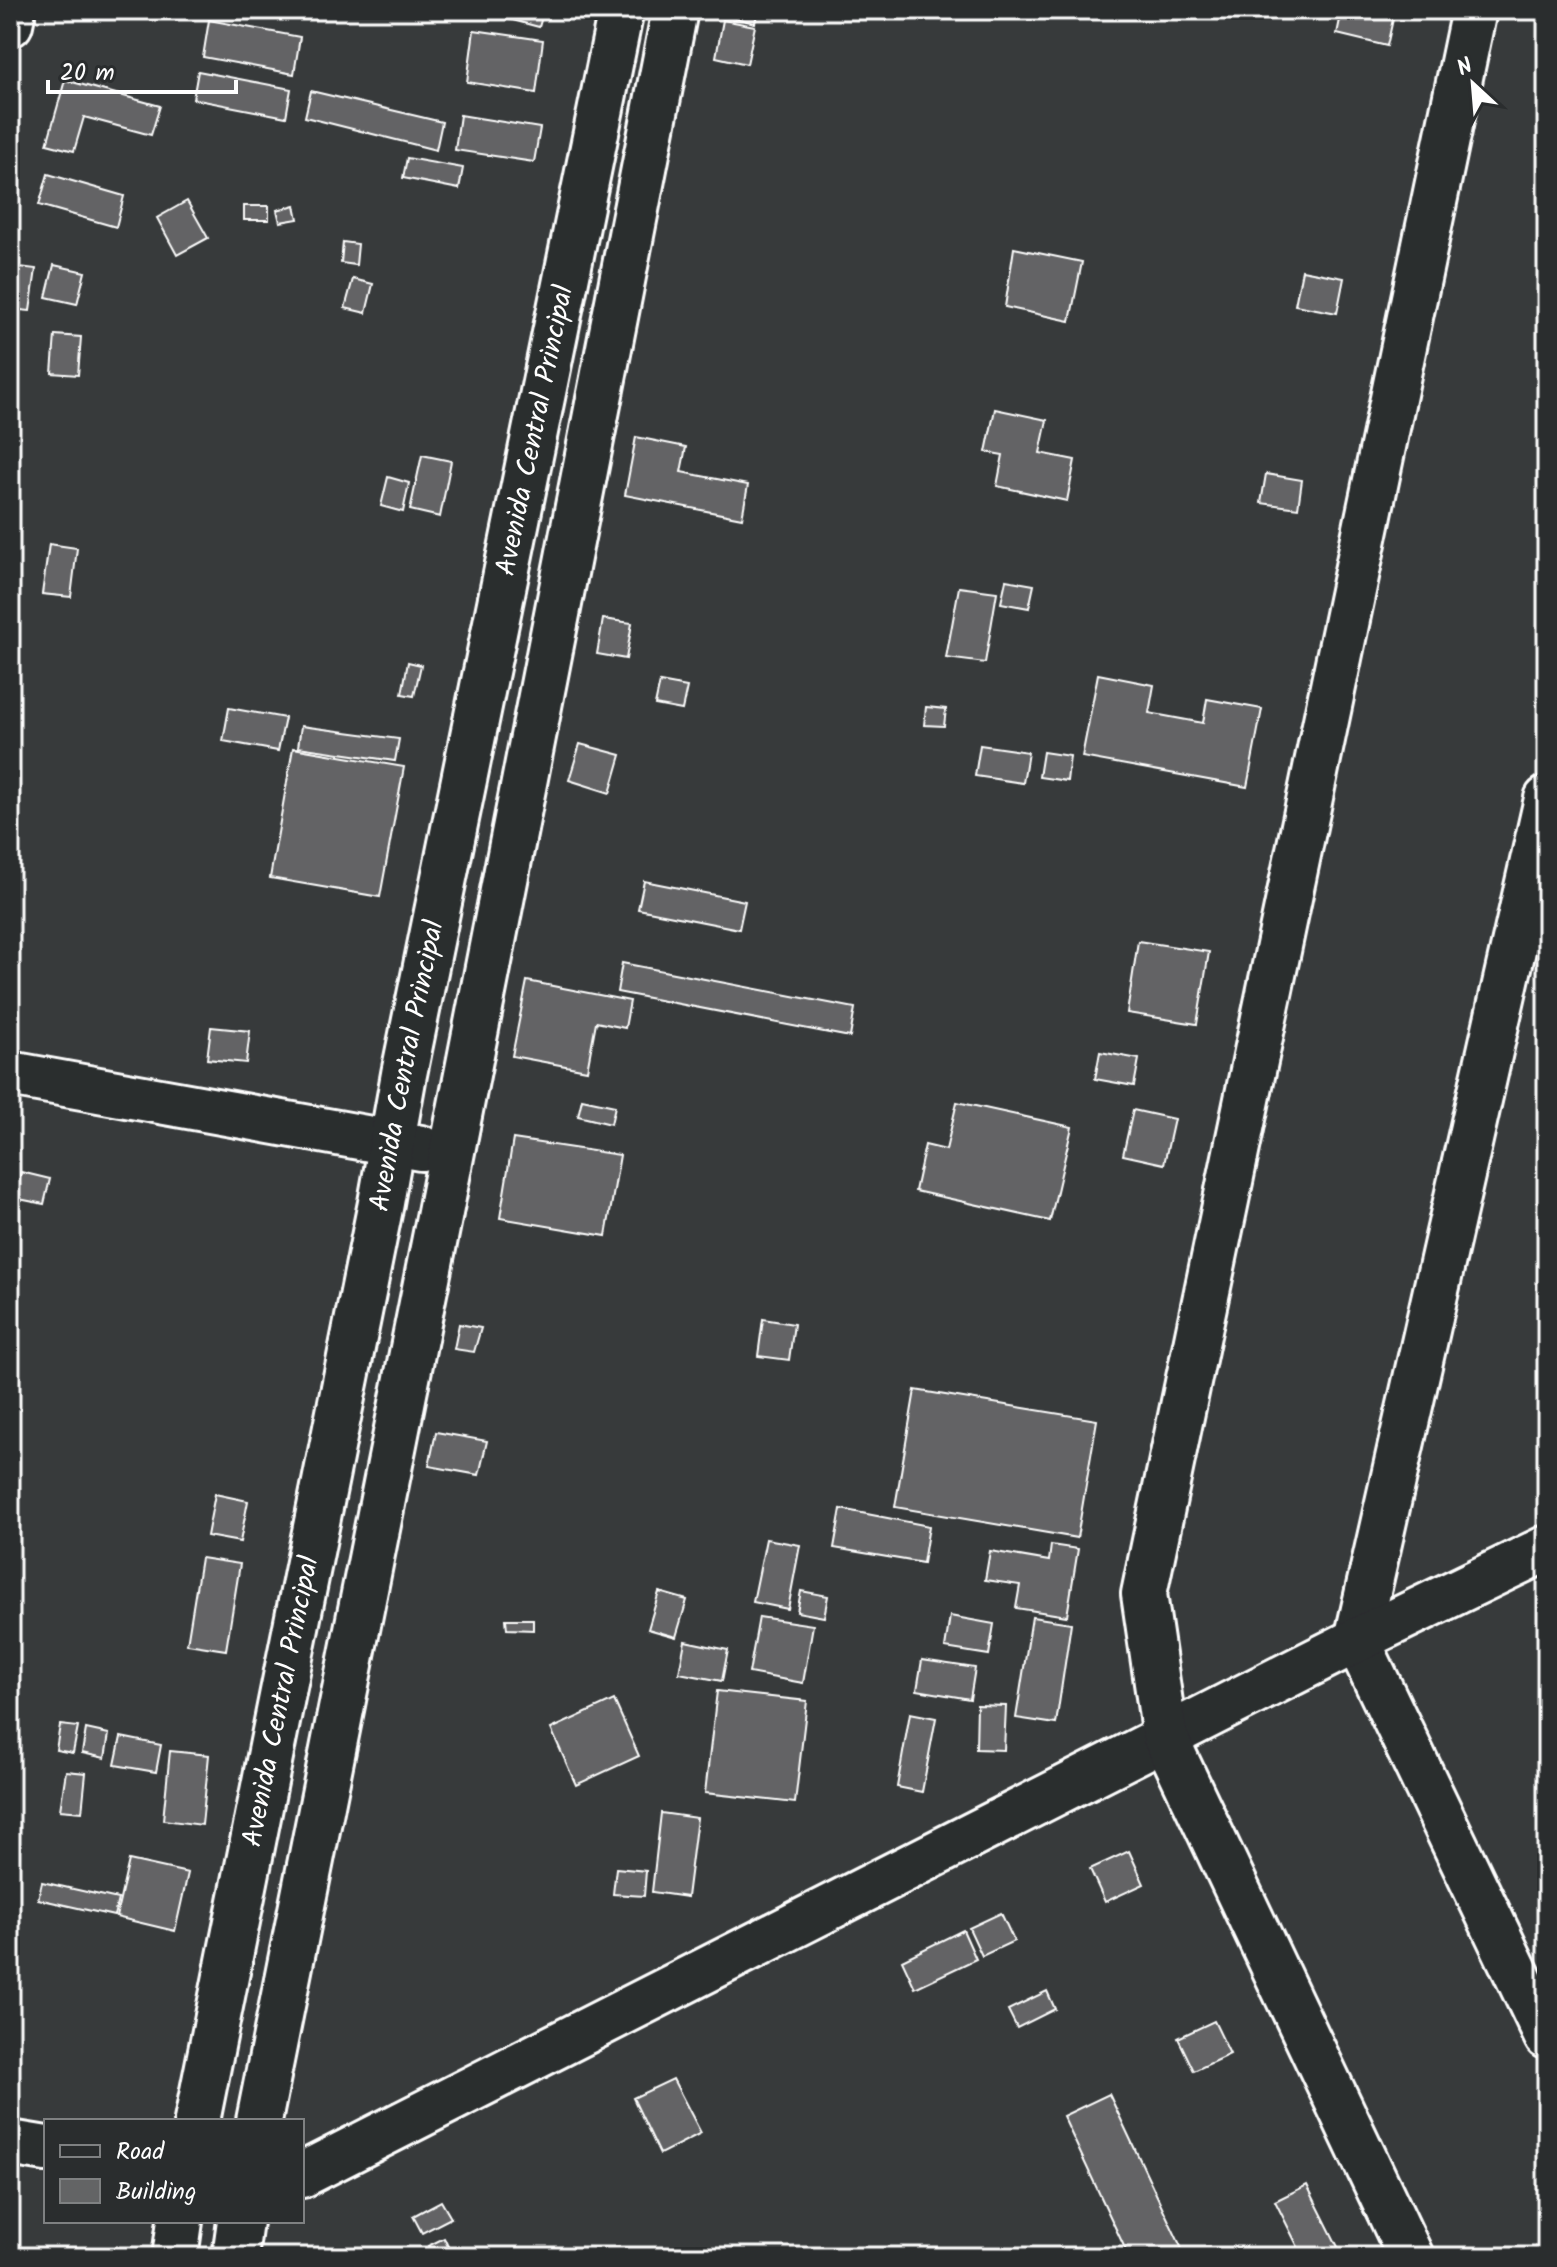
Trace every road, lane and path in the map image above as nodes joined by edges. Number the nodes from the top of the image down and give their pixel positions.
1 (13, 10) edge
2 (621, 10) edge
3 (675, 10) edge
4 (1474, 10) edge
5 (10, 24) edge
6 (1547, 799) edge
7 (10, 1074) edge
8 (392, 1142) junction
9 (451, 1153) junction
10 (1547, 1548) edge
11 (1357, 1640) junction
12 (1165, 1737) junction
13 (1547, 2037) edge
14 (197, 2119) edge
15 (259, 2119) edge
16 (10, 2143) edge
17 (44, 2149) edge
18 (304, 2174) edge
19 (180, 2223) edge
20 (240, 2223) edge
21 (175, 2257) edge
22 (235, 2257) edge
23 (1411, 2257) edge

1 - 5 street
2 - 8 street, Avenida Central Principal
3 - 9 street, Avenida Central Principal
4 - 12 street
6 - 11 street
7 - 8 street
8 - 9 street
8 - 14 street, Avenida Central Principal
9 - 15 street, Avenida Central Principal
10 - 11 street
11 - 12 street
11 - 13 street
12 - 18 street
12 - 23 street
16 - 17 street
19 - 21 street
20 - 22 street

